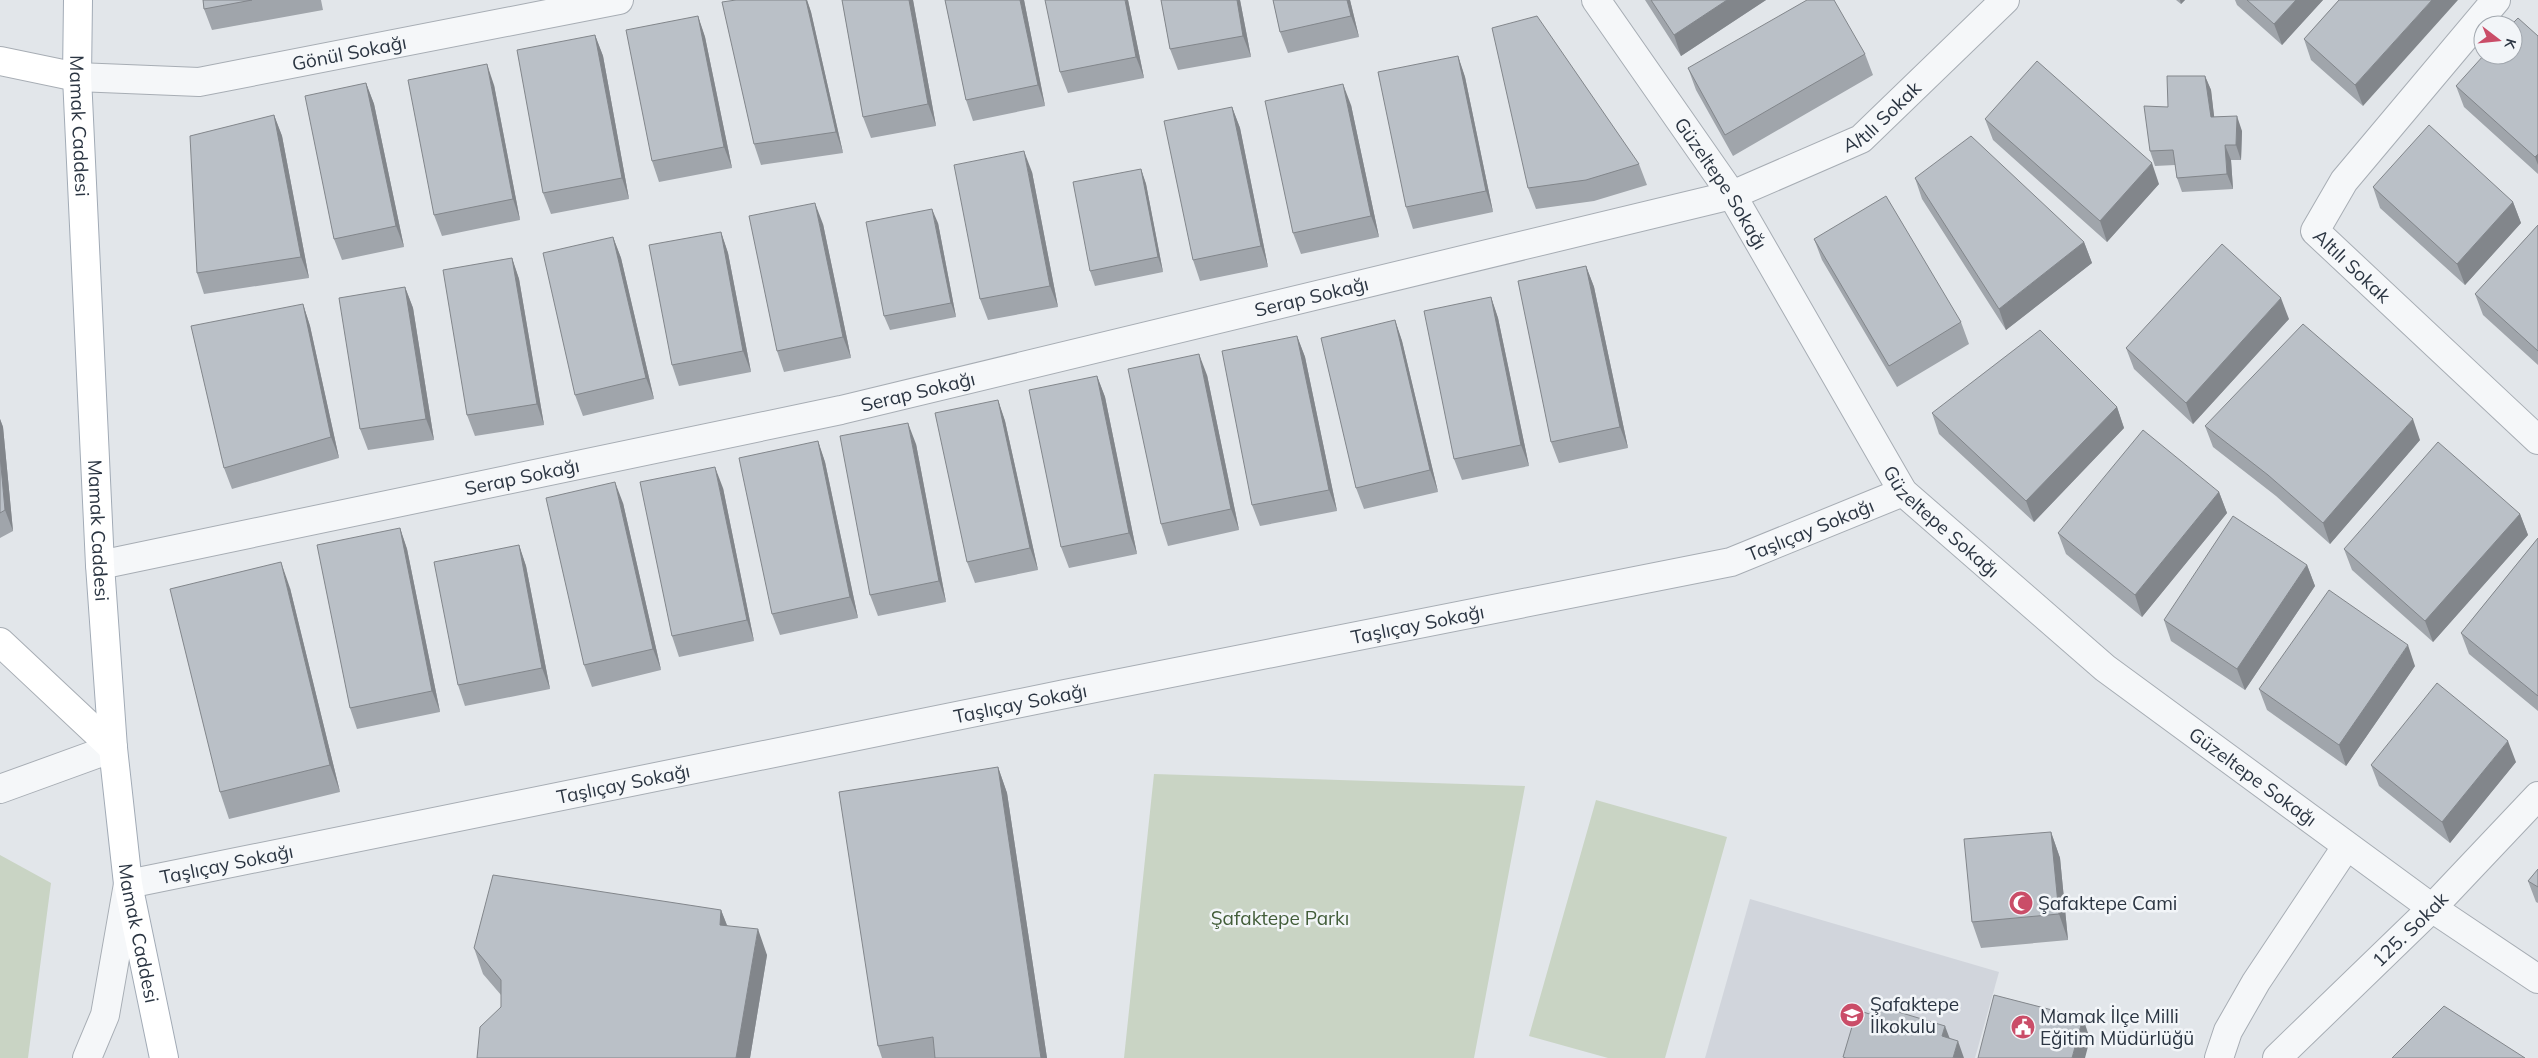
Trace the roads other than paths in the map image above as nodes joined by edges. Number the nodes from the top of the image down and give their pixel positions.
1 (78, 0) edge
2 (619, 0) edge
3 (1596, 0) edge
4 (2005, 0) edge
5 (2496, 0) edge
6 (0, 62) edge
7 (77, 78) junction
8 (1732, 195) junction
9 (2538, 440) edge
10 (1903, 492) junction
11 (100, 565) junction
12 (0, 642) edge
13 (113, 748) junction
14 (0, 789) edge
15 (2538, 796) edge
16 (2346, 847) junction
17 (128, 884) junction
18 (2432, 908) junction
19 (2538, 979) edge
20 (2282, 1057) edge
21 (87, 1058) edge
22 (164, 1058) edge
23 (2219, 1058) edge

1 - 7 main road, Mamak Caddesi
2 - 7 street, Gönül Sokağı
3 - 8 street, Güzeltepe Sokağı
4 - 8 street, Altılı Sokak
5 - 9 street, Altılı Sokak
6 - 7 main road
7 - 11 main road, Mamak Caddesi
8 - 10 street, Güzeltepe Sokağı
8 - 11 street, Serap Sokağı
10 - 16 street, Güzeltepe Sokağı
10 - 17 street, Taşlıçay Sokağı
11 - 13 main road, Mamak Caddesi
12 - 13 main road
13 - 14 street
13 - 17 main road, Mamak Caddesi
15 - 18 street, 125. Sokak
16 - 18 street, Güzeltepe Sokağı
16 - 23 street
17 - 21 street
17 - 22 main road, Mamak Caddesi
18 - 19 street, Güzeltepe Sokağı
18 - 20 street, 125. Sokak

